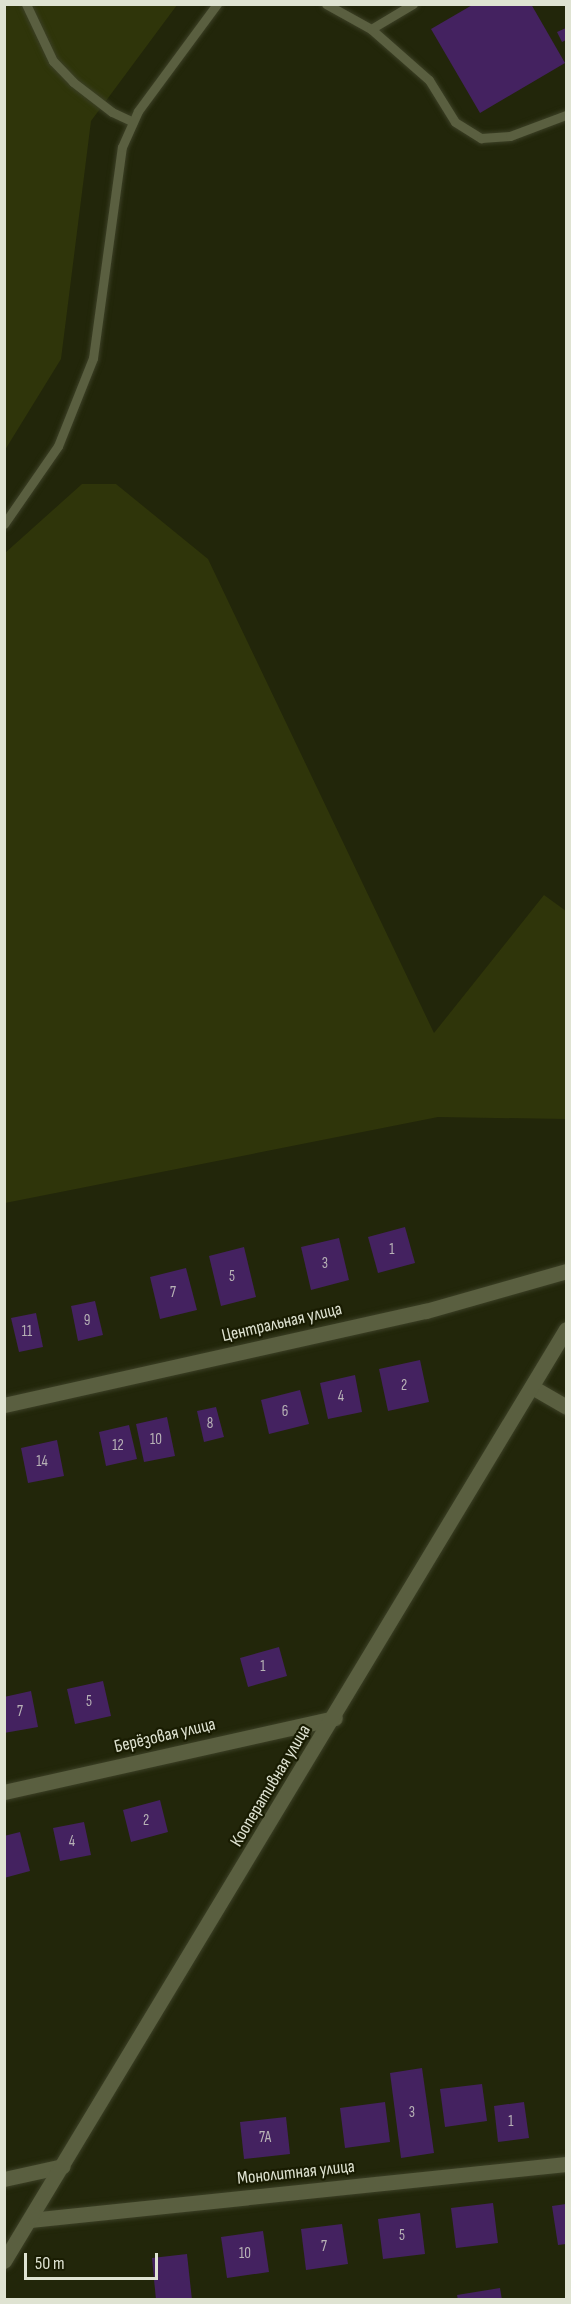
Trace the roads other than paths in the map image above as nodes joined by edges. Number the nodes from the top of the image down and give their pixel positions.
1 (27, 4) edge
2 (217, 4) edge
3 (326, 4) edge
4 (413, 4) edge
5 (371, 29) junction
6 (567, 115) edge
7 (133, 122) junction
8 (4, 524) edge
9 (567, 1271) edge
10 (567, 1329) edge
11 (532, 1387) junction
12 (4, 1405) edge
13 (567, 1407) edge
14 (335, 1718) junction
15 (4, 1792) edge
16 (567, 2164) edge
17 (63, 2166) junction
18 (4, 2179) edge
19 (30, 2220) junction
20 (4, 2261) edge

1 - 7 lane
2 - 7 lane
3 - 5 lane
4 - 5 lane
5 - 6 lane
7 - 8 lane
9 - 12 street, Центральная улица
10 - 11 street, Кооперативная улица
11 - 13 street
11 - 14 street, Кооперативная улица
14 - 15 street, Берёзовая улица
14 - 17 street, Кооперативная улица
16 - 19 street, Монолитная улица
17 - 18 street
17 - 19 street, Кооперативная улица
19 - 20 street, Кооперативная улица

